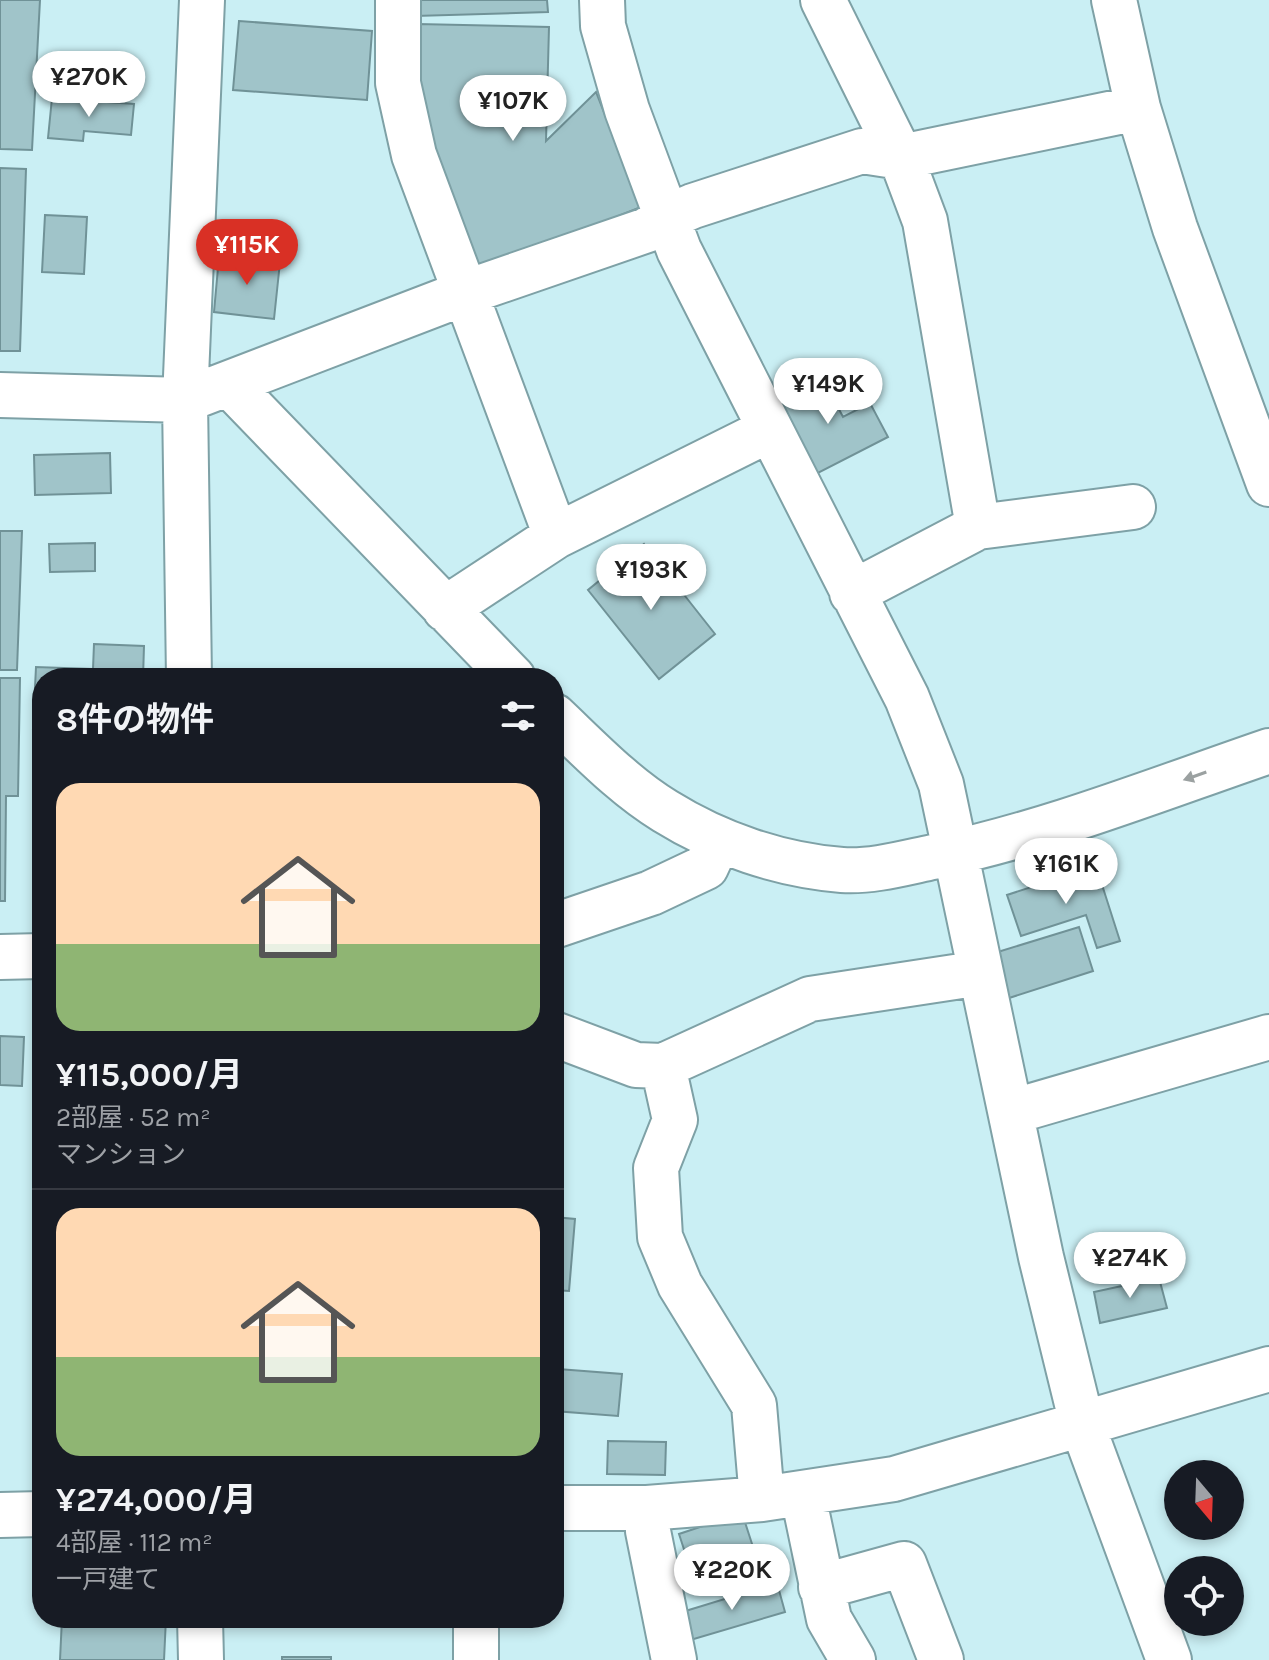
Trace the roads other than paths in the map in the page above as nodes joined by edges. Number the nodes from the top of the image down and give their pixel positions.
1 (202, 0) edge
2 (398, 0) edge
3 (602, 0) edge
4 (823, 0) edge
5 (1114, 0) edge
6 (1138, 108) junction
7 (901, 157) junction
8 (665, 218) junction
9 (467, 292) junction
10 (230, 385) junction
11 (0, 395) edge
12 (185, 400) junction
13 (769, 430) junction
14 (1269, 484) edge
15 (1133, 507) dead end
16 (978, 527) junction
17 (556, 536) junction
18 (852, 593) junction
19 (445, 609) junction
20 (189, 668) edge
21 (503, 668) edge
22 (564, 725) edge
23 (1269, 751) edge
24 (719, 839) junction
25 (957, 852) junction
26 (564, 923) edge
27 (32, 956) edge
28 (0, 957) edge
29 (981, 973) junction
30 (1269, 1037) edge
31 (564, 1038) edge
32 (663, 1066) junction
33 (1011, 1112) junction
34 (1269, 1369) edge
35 (1082, 1424) junction
36 (782, 1497) junction
37 (564, 1508) edge
38 (647, 1508) junction
39 (32, 1514) edge
40 (0, 1515) edge
41 (821, 1587) junction
42 (200, 1628) edge
43 (476, 1628) edge
44 (201, 1660) edge
45 (476, 1660) edge
46 (674, 1660) edge
47 (853, 1660) edge
48 (941, 1660) edge
49 (1169, 1660) edge

1 - 12 street
2 - 9 street
3 - 8 street
4 - 7 street
5 - 6 street
6 - 7 street
6 - 14 street
7 - 8 street
7 - 16 street
8 - 9 street
8 - 13 street
9 - 10 street
9 - 17 street
10 - 12 street
10 - 19 street
11 - 12 street
12 - 20 street
13 - 17 street
13 - 18 street
15 - 16 street
16 - 18 street
17 - 19 street
18 - 25 street
19 - 21 street
22 - 24 street
23 -> 25 street
24 - 25 street
24 - 26 street
25 - 29 street
27 - 28 street
29 - 32 street
29 - 33 street
30 - 33 street
31 - 32 street
32 - 36 street
33 - 35 street
34 - 35 street
35 - 36 street
35 - 49 street
36 - 38 street
36 - 41 street
37 - 38 street
38 - 46 street
39 - 40 street
41 - 47 street
41 - 48 street
42 - 44 street
43 - 45 street

